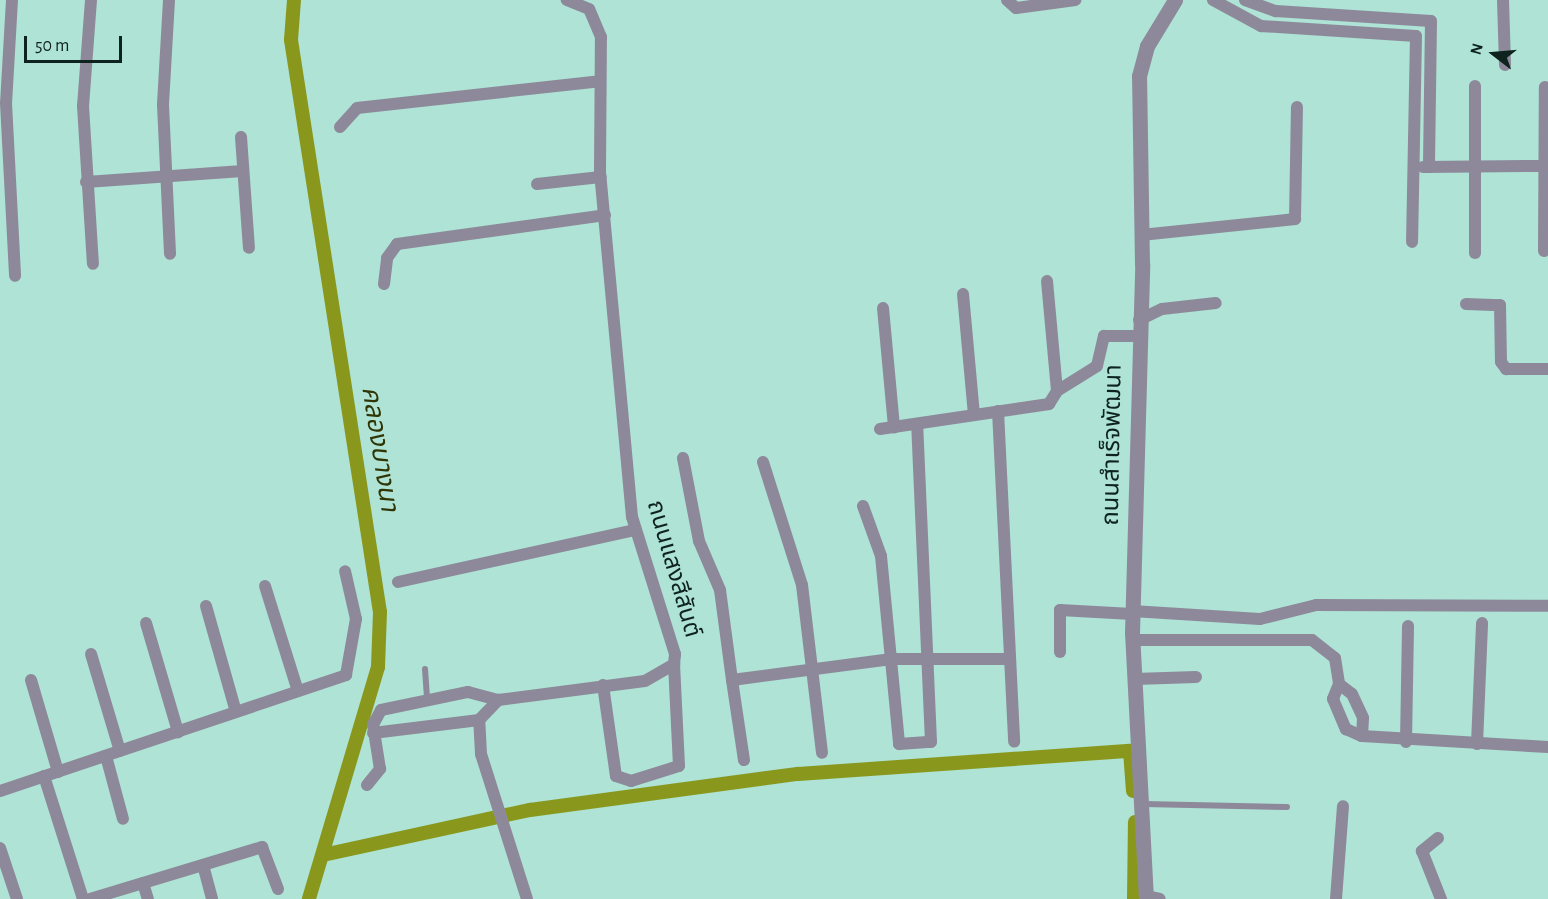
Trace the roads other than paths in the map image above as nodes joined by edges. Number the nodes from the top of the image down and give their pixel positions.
1 (12, 0) edge
2 (90, 0) edge
3 (170, 0) edge
4 (567, 0) edge
5 (1006, 0) edge
6 (1075, 0) edge
7 (1174, 0) edge
8 (1213, 0) edge
9 (1245, 0) edge
10 (1503, 0) edge
11 (1330, 14) junction
12 (1431, 21) junction
13 (1329, 32) junction
14 (1416, 36) junction
15 (1505, 65) dead end
16 (600, 81) junction
17 (1474, 86) dead end
18 (1545, 87) dead end
19 (1297, 107) dead end
20 (3, 120) edge
21 (340, 127) dead end
22 (241, 137) dead end
23 (1473, 166) junction
24 (1546, 166) edge
25 (1413, 167) junction
26 (1429, 167) junction
27 (243, 171) junction
28 (166, 176) junction
29 (601, 177) junction
30 (86, 182) junction
31 (537, 184) dead end
32 (605, 215) junction
33 (1141, 235) junction
34 (1412, 242) dead end
35 (249, 248) dead end
36 (1544, 251) dead end
37 (1475, 253) dead end
38 (170, 254) dead end
39 (93, 264) dead end
40 (15, 276) dead end
41 (1047, 281) dead end
42 (384, 284) dead end
43 (963, 294) dead end
44 (1215, 303) dead end
45 (1466, 304) dead end
46 (883, 308) dead end
47 (1139, 320) junction
48 (1138, 336) junction
49 (1548, 369) edge
50 (1057, 391) junction
51 (998, 411) junction
52 (974, 415) junction
53 (917, 424) junction
54 (894, 427) junction
55 (880, 429) dead end
56 (683, 458) dead end
57 (763, 462) dead end
58 (862, 506) dead end
59 (635, 530) junction
60 (345, 571) dead end
61 (398, 582) dead end
62 (265, 586) dead end
63 (206, 606) dead end
64 (1548, 606) edge
65 (1132, 612) junction
66 (146, 623) dead end
67 (1482, 623) dead end
68 (1408, 626) dead end
69 (1132, 640) junction
70 (1060, 652) dead end
71 (91, 654) dead end
72 (892, 659) junction
73 (927, 659) junction
74 (1010, 659) junction
75 (674, 664) junction
76 (425, 669) dead end
77 (814, 673) junction
78 (1196, 678) dead end
79 (1135, 679) junction
80 (31, 680) dead end
81 (732, 680) junction
82 (1339, 684) junction
83 (603, 685) junction
84 (298, 691) junction
85 (427, 699) junction
86 (498, 700) junction
87 (236, 712) junction
88 (479, 720) junction
89 (178, 732) junction
90 (373, 733) junction
91 (1362, 736) junction
92 (1014, 742) dead end
93 (1406, 742) junction
94 (1477, 744) junction
95 (1548, 747) edge
96 (120, 751) junction
97 (822, 753) dead end
98 (106, 756) junction
99 (744, 760) dead end
100 (58, 772) junction
101 (44, 776) junction
102 (367, 785) dead end
103 (0, 791) edge
104 (1144, 804) junction
105 (1343, 806) dead end
106 (1287, 807) dead end
107 (123, 819) dead end
108 (1438, 838) dead end
109 (0, 848) edge
110 (203, 865) junction
111 (143, 883) junction
112 (278, 889) dead end
113 (1151, 898) edge
114 (17, 899) edge
115 (83, 899) edge
116 (90, 899) edge
117 (148, 899) edge
118 (212, 899) edge
119 (527, 899) edge
120 (1336, 899) edge
121 (1442, 899) edge

1 - 20 street
2 - 30 street
3 - 28 street
4 - 16 street, ถนนแสงสีสันต์
5 - 6 street
7 - 33 street, ถนนสำเร็จพัฒนา
8 - 13 street
9 - 11 street
10 - 15 street
11 - 12 street
11 - 13 street
12 - 14 street
12 - 26 street
13 - 14 street
14 - 25 street
16 - 21 street
16 - 29 street, ถนนแสงสีสันต์
17 - 23 street
18 - 24 street
19 - 33 street
20 - 40 street
22 - 27 street
23 - 24 street
23 - 26 street
23 - 37 street
24 - 36 street
25 - 26 street
25 - 34 street
27 - 28 street
27 - 35 street
28 - 30 street
28 - 38 street
29 - 31 street
29 - 32 street, ถนนแสงสีสันต์
30 - 39 street
32 - 42 street
32 - 59 street, ถนนแสงสีสันต์
33 - 47 street, ถนนสำเร็จพัฒนา
41 - 50 street
43 - 52 street
44 - 47 street
45 - 49 street
46 - 54 street
47 - 48 street, ถนนสำเร็จพัฒนา
48 - 50 street
48 - 65 street, ถนนสำเร็จพัฒนา
50 - 51 street
51 - 52 street
51 - 74 street
52 - 53 street
53 - 54 street
53 - 73 street
54 - 55 street
56 - 81 street
57 - 77 street
58 - 72 street
59 - 61 street
59 - 75 street, ถนนแสงสีสันต์
60 - 84 street
62 - 84 street
63 - 87 street
64 - 65 street
65 - 69 street, ถนนสำเร็จพัฒนา
65 - 70 street
66 - 89 street
67 - 94 street
68 - 93 street
69 - 79 street, ถนนสำเร็จพัฒนา
69 - 82 street
71 - 96 street
72 - 73 street
72 - 73 street
72 - 77 street
73 - 74 street
74 - 92 street
75 - 83 street, ถนนแสงสีสันต์
75 - 83 street
76 - 85 lane
77 - 81 street
77 - 97 street
78 - 79 street
79 - 104 street, ถนนสำเร็จพัฒนา
80 - 100 street
81 - 99 street
82 - 91 street
82 - 91 street
83 - 86 street, ถนนแสงสีสันต์
84 - 87 street
85 - 86 street
85 - 90 street
86 - 88 street
87 - 89 street
88 - 90 street
88 - 119 street
89 - 96 street
90 - 102 street
91 - 93 street
93 - 94 street
94 - 95 street
96 - 98 street
98 - 100 street
98 - 107 street
100 - 101 street
101 - 103 street
101 - 115 street
104 - 106 lane
104 - 113 street, ถนนสำเร็จพัฒนา
105 - 120 street
108 - 121 street
109 - 114 street
110 - 111 street
110 - 112 street
110 - 118 street
111 - 116 street
111 - 117 street

